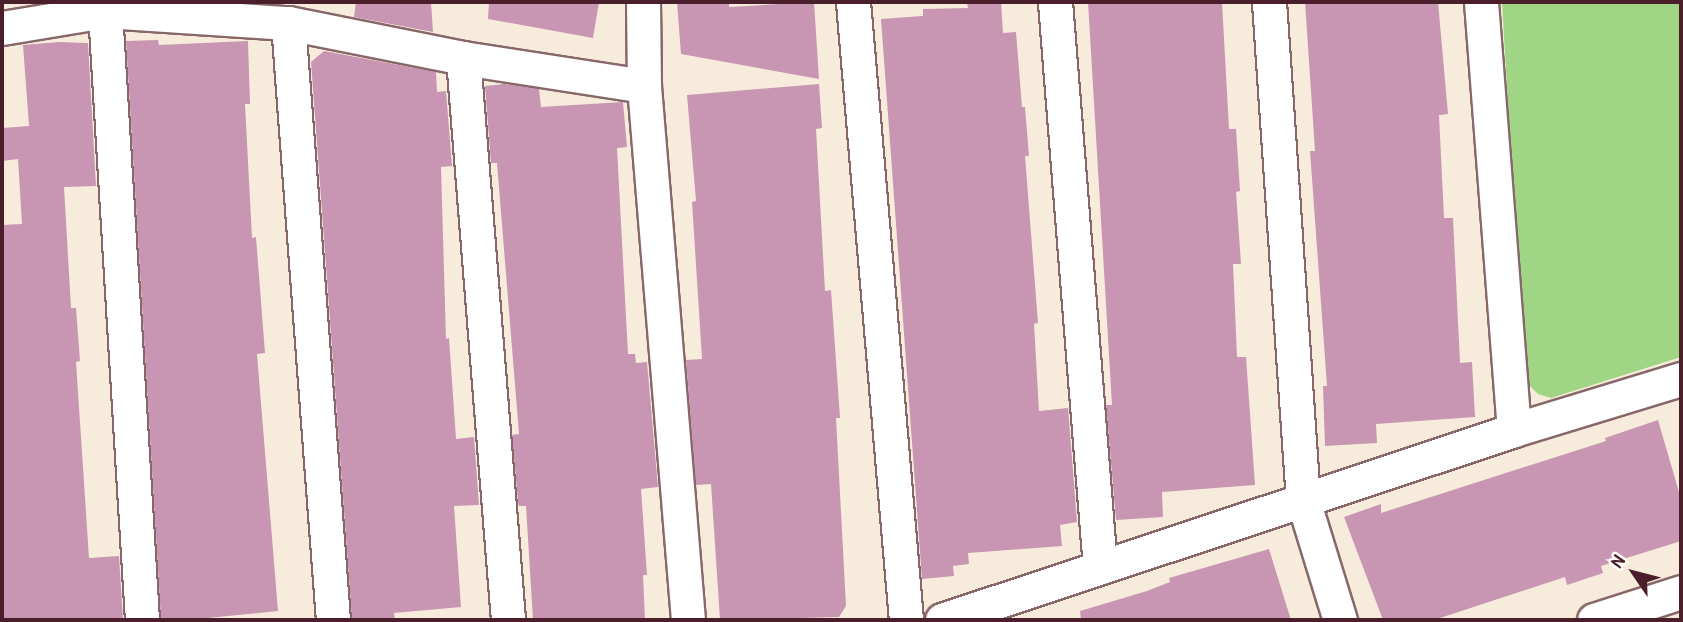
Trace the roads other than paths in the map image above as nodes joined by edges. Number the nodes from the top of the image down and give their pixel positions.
1 (643, 2) edge
2 (852, 2) edge
3 (1055, 2) edge
4 (1269, 2) edge
5 (1481, 2) edge
6 (105, 11) junction
7 (288, 23) junction
8 (2, 28) edge
9 (463, 58) junction
10 (643, 86) junction
11 (1681, 379) edge
12 (1514, 430) junction
13 (1303, 500) junction
14 (1100, 567) junction
15 (1681, 592) edge
16 (142, 620) edge
17 (332, 620) edge
18 (508, 620) edge
19 (688, 620) edge
20 (906, 620) edge
21 (942, 620) edge
22 (1340, 620) edge
23 (1594, 620) edge

1 - 10 street
2 - 20 street
3 - 14 street
4 - 13 street
5 - 12 street
6 - 7 street
6 - 8 street
6 - 16 street
7 - 9 street
7 - 17 street
9 - 10 street
9 - 18 street
10 - 19 street
11 - 12 street
12 - 13 street
13 - 14 street
13 - 22 street
14 - 21 street
15 - 23 street

